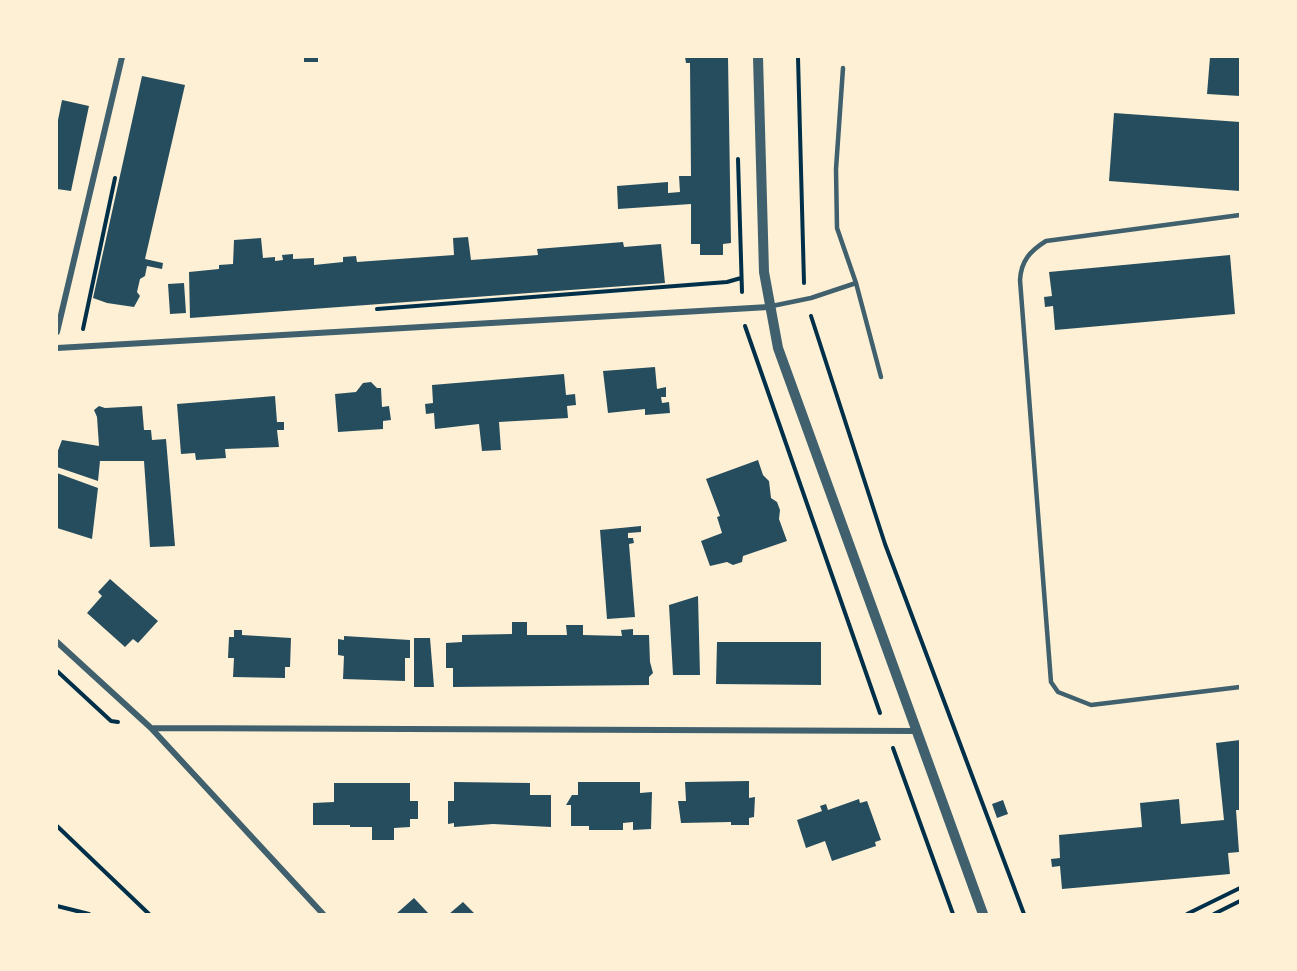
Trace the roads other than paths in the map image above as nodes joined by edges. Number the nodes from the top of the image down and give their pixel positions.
1 (122, 57) edge
2 (758, 57) edge
3 (843, 68) dead end
4 (1240, 215) edge
5 (856, 283) junction
6 (769, 307) junction
7 (57, 332) edge
8 (57, 348) edge
9 (881, 377) dead end
10 (57, 642) edge
11 (1240, 687) edge
12 (151, 728) junction
13 (917, 731) junction
14 (323, 914) edge
15 (983, 914) edge

1 - 7 street
2 - 6 street
3 - 5 lane
4 - 11 lane
5 - 6 lane
5 - 9 lane
6 - 8 street
6 - 13 street
10 - 12 street
12 - 13 street
12 - 14 street
13 - 15 street

